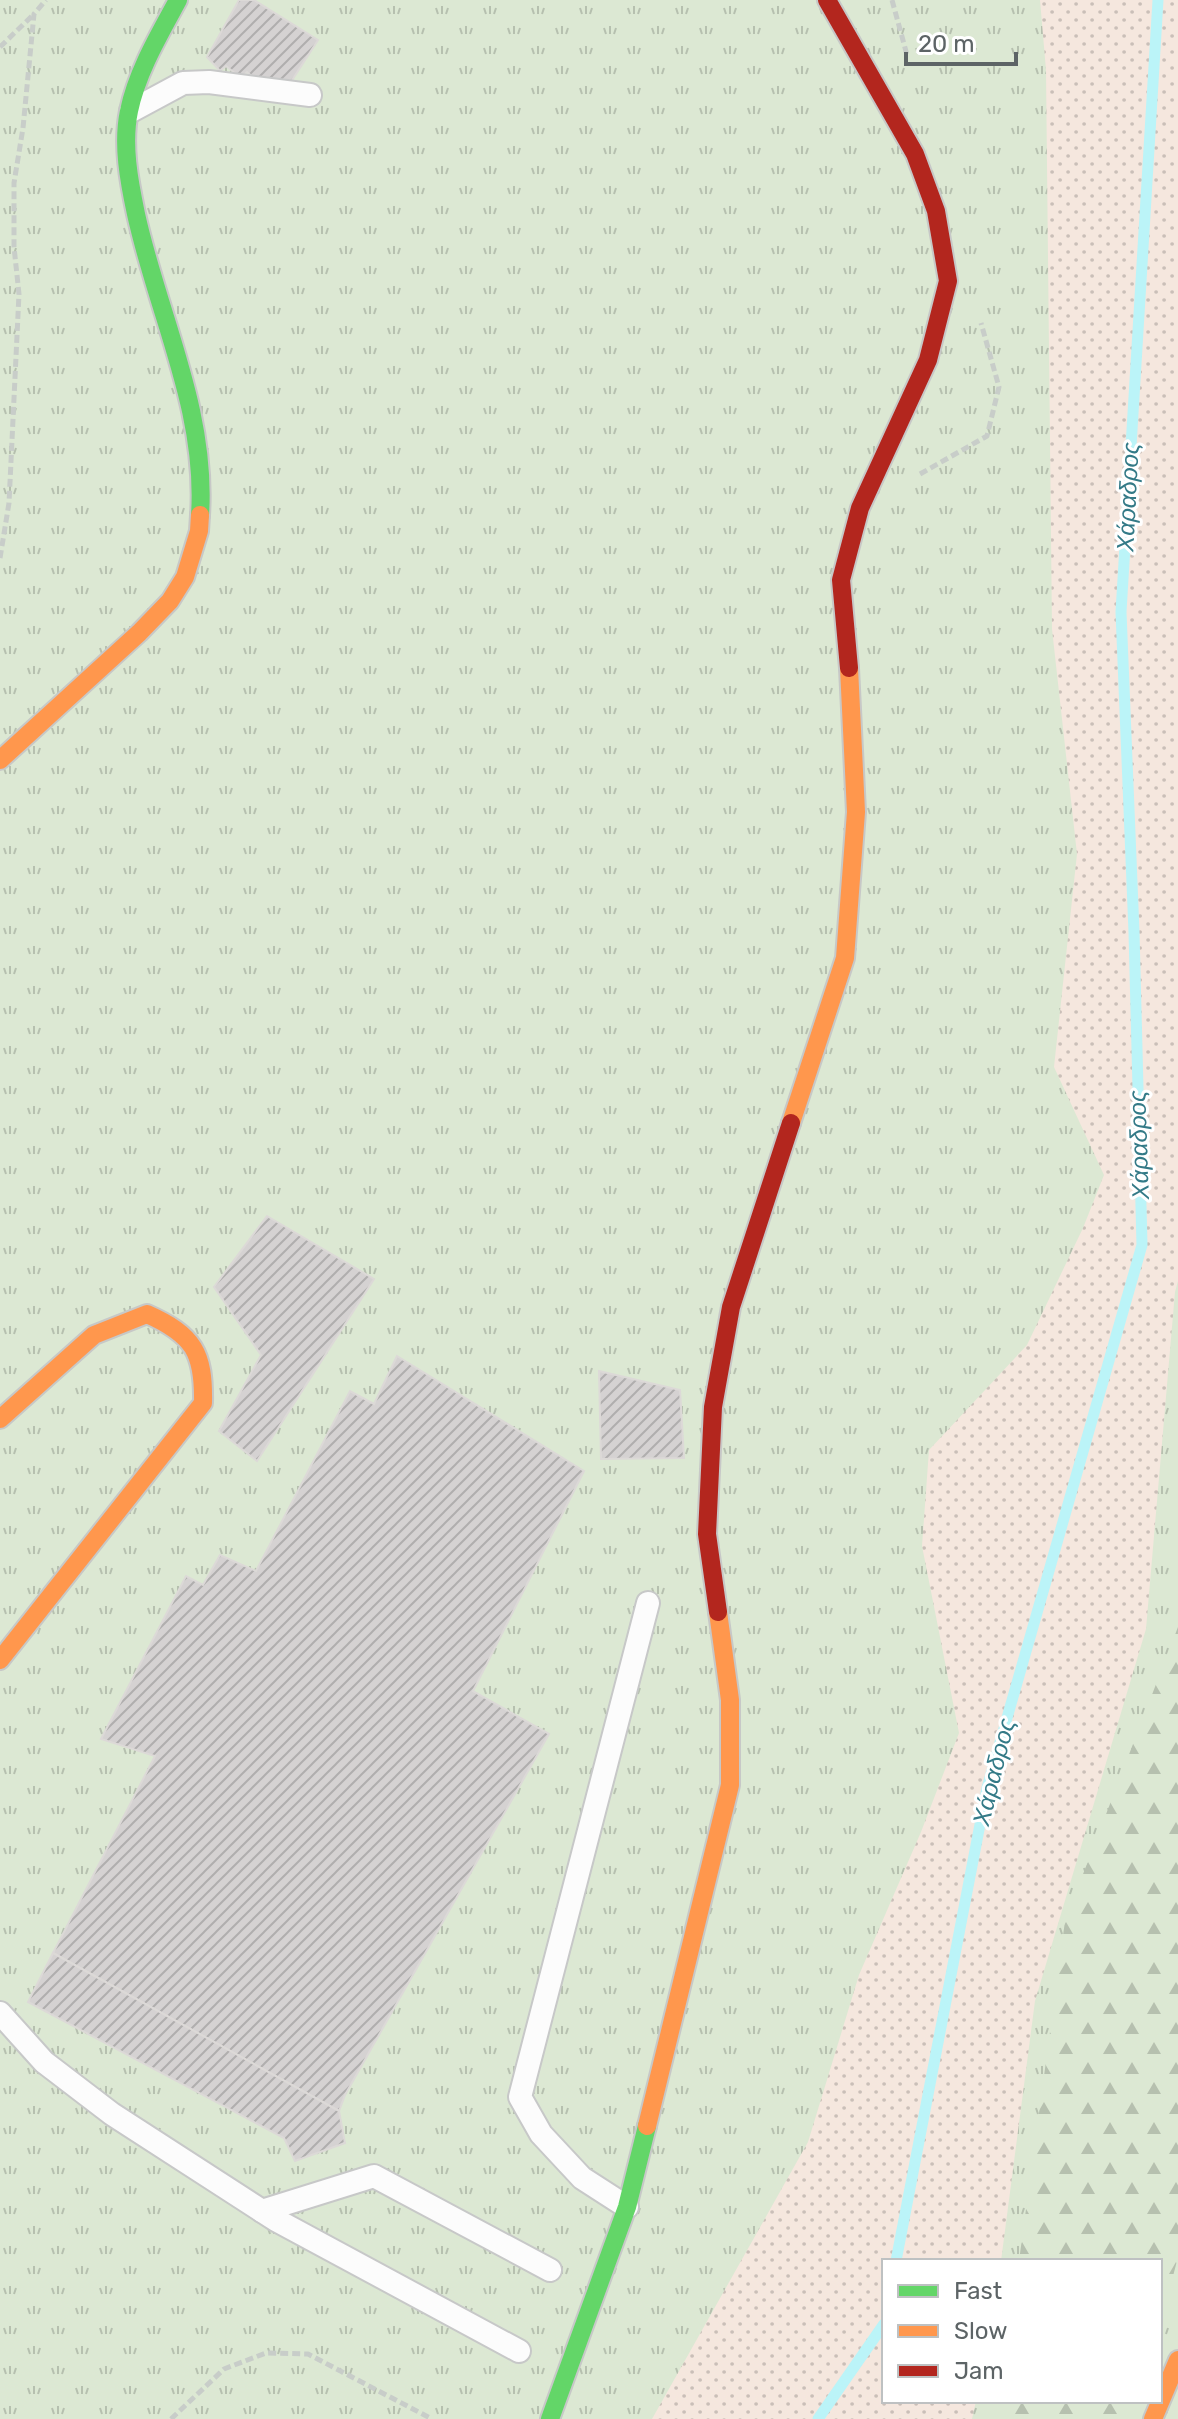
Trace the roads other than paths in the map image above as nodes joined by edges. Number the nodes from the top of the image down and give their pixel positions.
1 (178, 0) edge
2 (827, 0) edge
3 (310, 95) dead end
4 (129, 112) junction
5 (0, 760) edge
6 (0, 1419) edge
7 (648, 1603) dead end
8 (0, 1660) edge
9 (0, 2013) edge
10 (627, 2207) junction
11 (262, 2211) junction
12 (550, 2270) dead end
13 (519, 2351) dead end
14 (1178, 2360) edge
15 (1162, 2398) edge
16 (550, 2419) edge

1 - 4 street
2 - 10 street
3 - 4 lane
4 - 5 street
6 - 8 street
7 - 10 lane
9 - 11 lane
10 - 16 street
11 - 12 lane
11 - 13 lane
14 - 15 street

